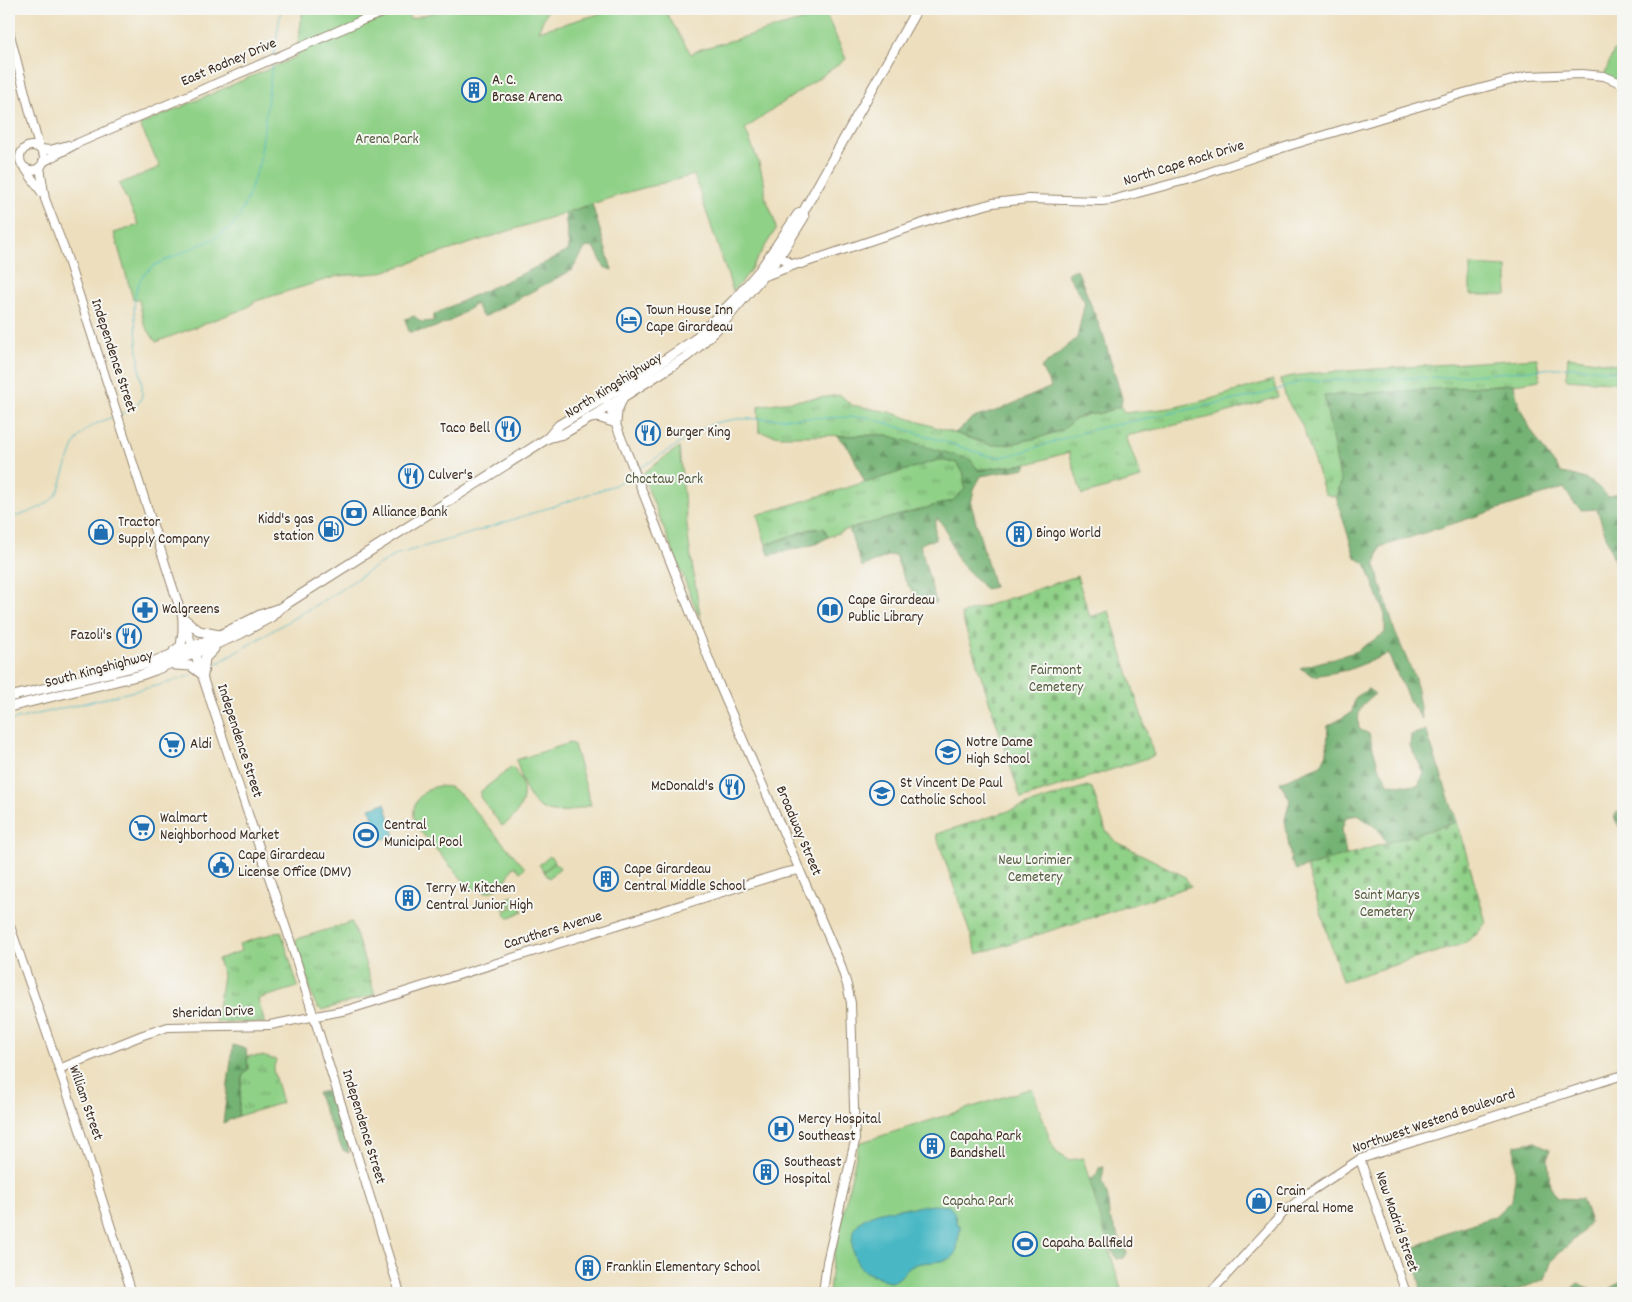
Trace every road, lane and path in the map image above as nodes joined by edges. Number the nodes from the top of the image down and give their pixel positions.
1 (392, 9) edge
2 (917, 9) edge
3 (9, 31) edge
4 (1623, 84) edge
5 (32, 122) junction
6 (77, 143) junction
7 (27, 146) junction
8 (40, 148) junction
9 (41, 164) junction
10 (26, 168) junction
11 (46, 199) junction
12 (776, 255) junction
13 (796, 264) junction
14 (766, 275) junction
15 (623, 397) junction
16 (607, 402) junction
17 (590, 418) junction
18 (616, 422) junction
19 (548, 438) junction
20 (183, 618) junction
21 (219, 639) junction
22 (194, 650) junction
23 (168, 661) junction
24 (203, 675) junction
25 (9, 697) edge
26 (9, 707) edge
27 (799, 870) junction
28 (9, 923) edge
29 (314, 1017) junction
30 (59, 1069) junction
31 (1623, 1075) edge
32 (1360, 1159) junction
33 (132, 1293) edge
34 (400, 1293) edge
35 (823, 1293) edge
36 (1210, 1293) edge
37 (1406, 1293) edge

1 - 6 street, East Rodney Drive
2 - 12 main road, North Kingshighway
3 - 5 street
4 - 13 street, North Cape Rock Drive
5 - 7 street
5 - 8 street
6 - 8 street, East Rodney Drive
6 - 9 street, East Rodney Drive
7 - 8 street
7 - 10 street
8 - 9 street
9 - 10 street
9 - 11 street, Independence Street
10 - 11 street, Independence Street
11 - 20 street, Independence Street
12 - 13 street
12 - 14 main road, North Kingshighway
12 - 16 main road, North Kingshighway
13 - 14 main road
14 - 15 main road, North Kingshighway
15 - 16 main road, North Kingshighway
15 - 18 main road
16 - 17 main road, North Kingshighway
16 - 18 street, Broadway Street
16 - 19 main road, North Kingshighway
17 - 18 main road
17 - 19 main road, North Kingshighway
18 - 27 street, Broadway Street
19 - 21 main road, North Kingshighway
20 - 21 main road
20 - 22 street, Independence Street
20 - 23 main road
21 - 22 main road, North Kingshighway
21 - 24 main road
22 - 23 main road, South Kingshighway
22 - 24 street, Independence Street
23 - 24 main road
23 - 25 main road, South Kingshighway
23 - 26 main road, South Kingshighway
24 - 29 street, Independence Street
27 - 29 street, Caruthers Avenue
27 - 35 street, Broadway Street
28 - 30 street, William Street
29 - 30 street, Sheridan Drive
29 - 34 street, Independence Street
30 - 33 street, William Street
31 - 32 street, Northwest Westend Boulevard
32 - 36 street, Northwest Westend Boulevard
32 - 37 street, New Madrid Street

